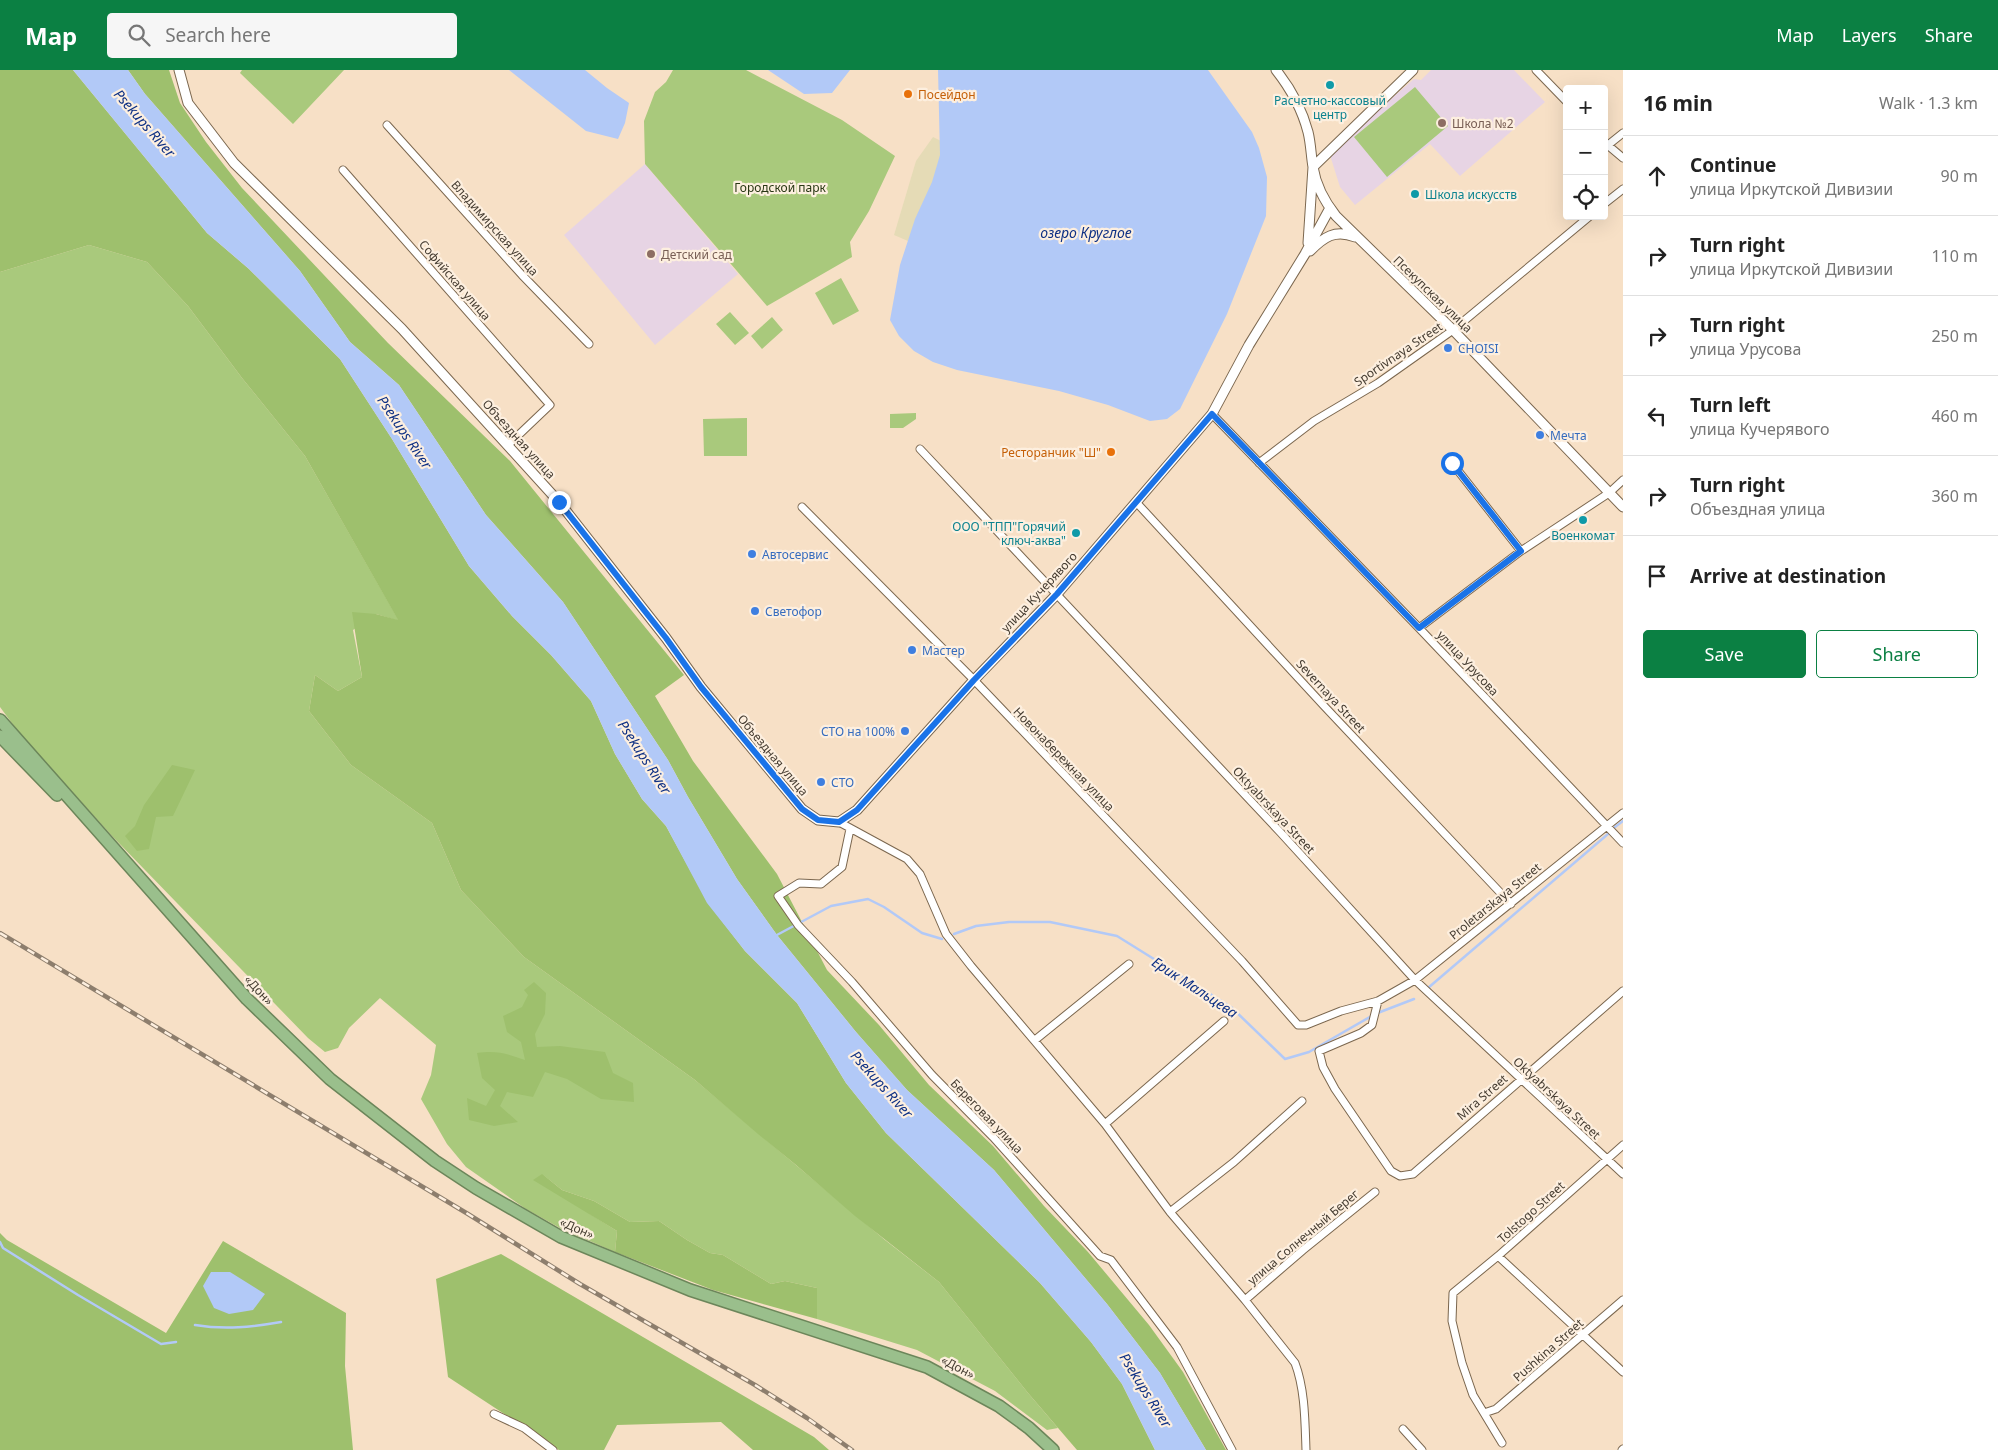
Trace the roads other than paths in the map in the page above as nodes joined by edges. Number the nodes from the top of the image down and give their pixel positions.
1 (179, 70) edge
2 (1276, 70) edge
3 (1413, 70) edge
4 (1536, 70) edge
5 (1563, 98) edge
6 (387, 125) dead end
7 (1623, 133) edge
8 (1608, 143) edge
9 (1608, 146) edge
10 (1623, 158) edge
11 (1313, 166) junction
12 (343, 170) dead end
13 (1623, 189) edge
14 (1608, 201) edge
15 (1330, 208) junction
16 (1585, 220) edge
17 (1358, 239) junction
18 (1308, 248) junction
19 (1301, 261) junction
20 (1453, 330) junction
21 (589, 344) dead end
22 (1212, 414) junction
23 (508, 446) junction
24 (920, 449) dead end
25 (1259, 463) junction
26 (1452, 463) dead end
27 (1623, 480) edge
28 (1609, 493) junction
29 (1136, 502) junction
30 (802, 507) dead end
31 (1623, 507) edge
32 (1521, 551) junction
33 (1057, 594) junction
34 (1419, 628) junction
35 (974, 680) junction
36 (0, 720) edge
37 (0, 736) edge
38 (1623, 813) edge
39 (839, 822) junction
40 (1606, 825) junction
41 (850, 829) junction
42 (1623, 842) edge
43 (1511, 904) junction
44 (166, 907) junction
45 (1129, 964) dead end
46 (1415, 980) junction
47 (1623, 991) edge
48 (1378, 1001) junction
49 (1224, 1021) dead end
50 (1306, 1025) joint
51 (1035, 1040) junction
52 (1520, 1079) junction
53 (1302, 1100) dead end
54 (1105, 1124) junction
55 (1623, 1146) edge
56 (1607, 1159) junction
57 (1623, 1174) edge
58 (1375, 1192) dead end
59 (1170, 1212) junction
60 (1498, 1256) junction
61 (1245, 1300) junction
62 (1623, 1300) edge
63 (1582, 1335) junction
64 (1623, 1372) edge
65 (1484, 1413) junction
66 (494, 1414) dead end
67 (1403, 1428) dead end
68 (1502, 1443) dead end
69 (553, 1450) edge
70 (1053, 1450) edge
71 (1232, 1450) edge
72 (1306, 1450) edge
73 (1422, 1450) edge

1 - 23 street, Объездная улица
2 - 11 street, Псекупская улица
3 - 11 street
4 - 5 street
6 - 21 street, Владимирская улица
7 - 8 street
9 - 10 street
11 - 15 street, Псекупская улица
11 - 18 street, улица Кучерявого
12 - 23 street, Софийская улица
13 - 14 street
15 - 17 street, Псекупская улица
15 - 18 street, улица Кучерявого
16 - 20 street, Sportivnaya Street
17 - 19 street, улица Кучерявого
17 - 20 street, Псекупская улица
18 - 19 street, улица Кучерявого
19 - 22 street, улица Кучерявого
20 - 25 street, Sportivnaya Street
20 - 28 street, Псекупская улица
22 - 25 street, улица Урусова
22 - 29 street, улица Кучерявого
23 - 39 street, Объездная улица
24 - 33 street, Oktyabrskaya Street
25 - 34 street, улица Урусова
26 - 32 street
27 - 28 street
28 - 31 street, Псекупская улица
28 - 32 street
29 - 33 street, улица Кучерявого
29 - 43 street, Severnaya Street
30 - 35 street, Новонабережная улица
32 - 34 street
33 - 35 street, улица Кучерявого
33 - 46 street, Oktyabrskaya Street
34 - 40 street, улица Урусова
35 - 39 street, улица Кучерявого
35 - 50 street, Новонабережная улица
36 - 44 highway, «Дон»
37 - 44 highway, «Дон»
38 - 40 street, Proletarskaya Street
39 - 41 street, улица Солнечный Берег
40 - 42 street, улица Урусова
40 - 43 street, Proletarskaya Street
41 - 51 street, улица Солнечный Берег
41 - 71 street, Береговая улица
43 - 46 street, Proletarskaya Street
44 - 70 highway, «Дон»
45 - 51 street
46 - 48 street, Proletarskaya Street
46 - 52 street, Oktyabrskaya Street
47 - 52 street, Mira Street
48 - 50 street, Proletarskaya Street
48 - 52 street, Mira Street
49 - 54 street
51 - 54 street, улица Солнечный Берег
52 - 56 street, Oktyabrskaya Street
53 - 59 street
54 - 59 street, улица Солнечный Берег
55 - 56 street, Tolstogo Street
56 - 57 street, Oktyabrskaya Street
56 - 60 street, Tolstogo Street
58 - 61 street, улица Солнечный Берег
59 - 61 street, улица Солнечный Берег
60 - 63 street
60 - 65 street, Tolstogo Street
61 - 72 street, улица Солнечный Берег
62 - 63 street, Pushkina Street
63 - 64 street
63 - 65 street, Pushkina Street
65 - 68 street
66 - 69 street
67 - 73 street

